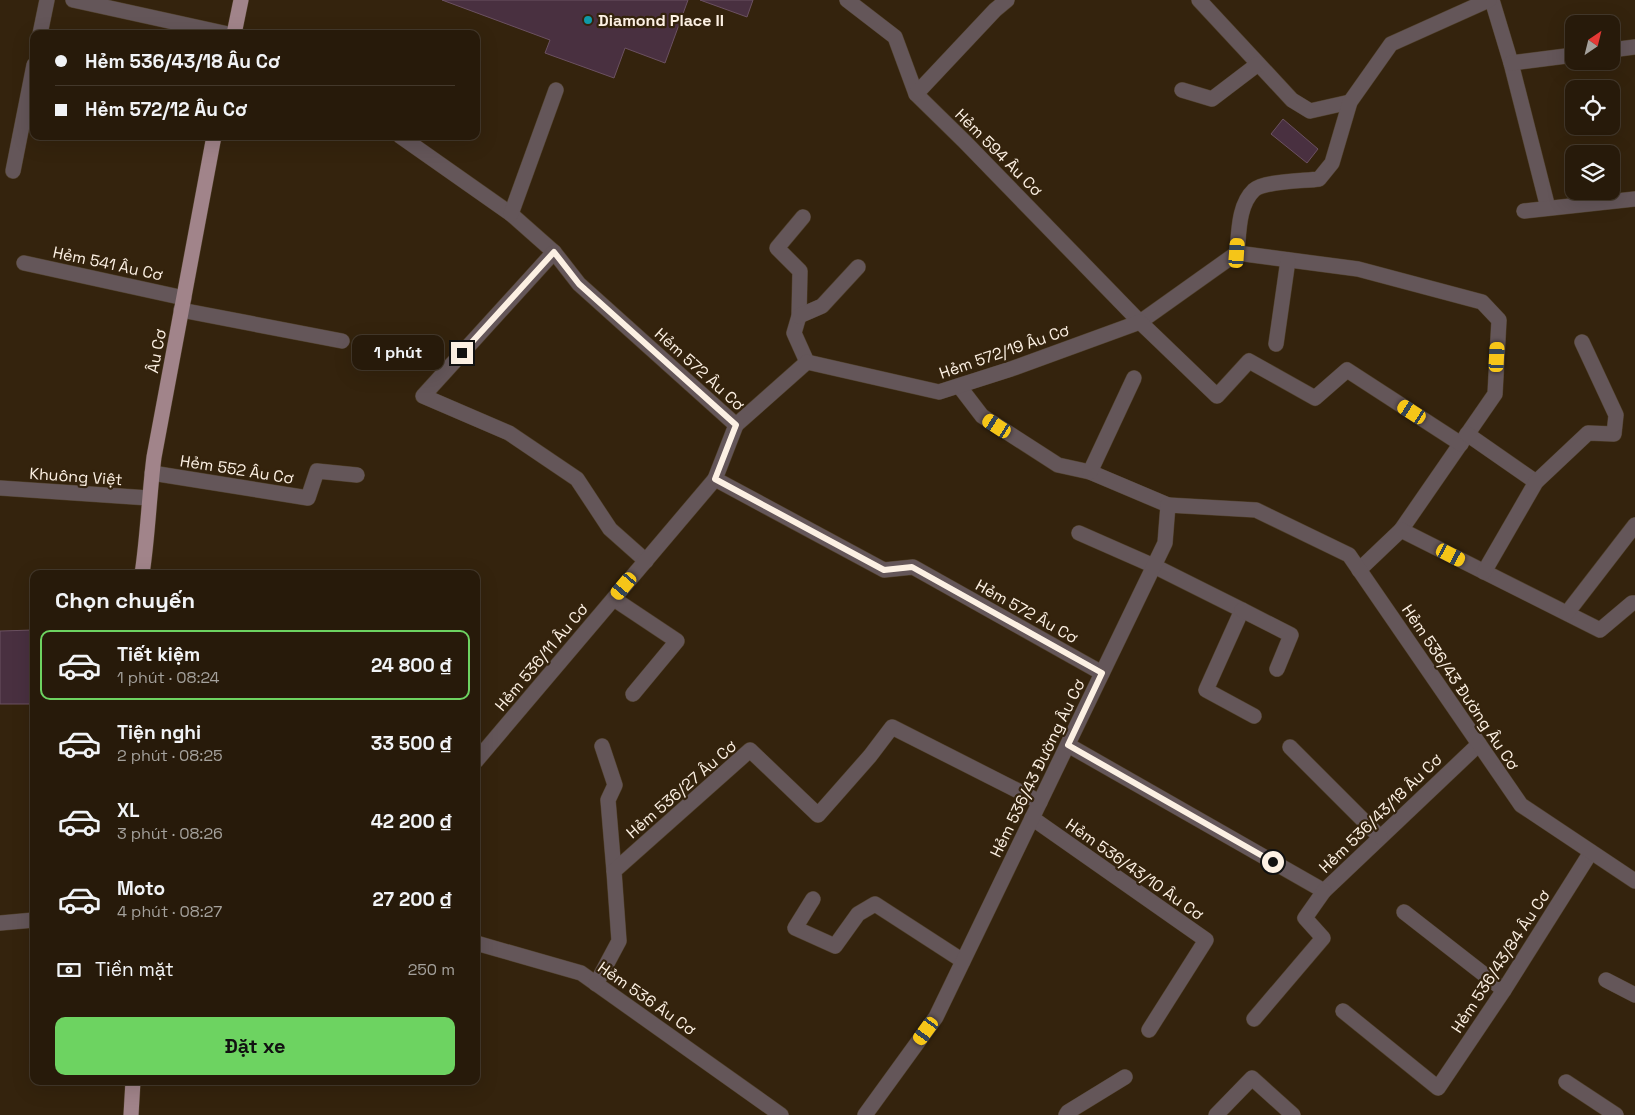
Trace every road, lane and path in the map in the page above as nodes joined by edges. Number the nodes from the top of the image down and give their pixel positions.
1 (47, 0) edge
2 (73, 0) edge
3 (241, 0) edge
4 (848, 0) edge
5 (1199, 0) edge
6 (1490, 0) edge
7 (996, 3) edge
8 (41, 30) edge
9 (210, 30) edge
10 (235, 30) edge
11 (1635, 46) edge
12 (1620, 48) edge
13 (1565, 56) edge
14 (1511, 63) junction
15 (1258, 64) junction
16 (30, 84) edge
17 (556, 90) dead end
18 (1182, 90) dead end
19 (916, 94) junction
20 (1350, 102) junction
21 (213, 140) edge
22 (406, 140) edge
23 (12, 171) dead end
24 (1635, 199) edge
25 (1548, 208) junction
26 (1524, 210) dead end
27 (511, 214) junction
28 (803, 217) dead end
29 (554, 252) junction
30 (1237, 253) junction
31 (1288, 260) junction
32 (24, 263) dead end
33 (858, 267) dead end
34 (183, 304) junction
35 (799, 316) junction
36 (1140, 322) junction
37 (342, 341) dead end
38 (1582, 342) dead end
39 (1276, 344) dead end
40 (807, 362) junction
41 (1134, 378) dead end
42 (959, 386) junction
43 (736, 425) junction
44 (1464, 439) junction
45 (1090, 472) junction
46 (152, 473) junction
47 (357, 475) dead end
48 (715, 479) junction
49 (1536, 482) junction
50 (0, 488) edge
51 (149, 498) junction
52 (1168, 505) junction
53 (1635, 526) edge
54 (1401, 530) junction
55 (1080, 533) dead end
56 (646, 560) junction
57 (1154, 566) junction
58 (143, 570) edge
59 (1360, 570) junction
60 (1484, 572) junction
61 (614, 599) junction
62 (1635, 603) edge
63 (1242, 610) junction
64 (1567, 613) junction
65 (1277, 669) dead end
66 (1102, 673) junction
67 (633, 694) dead end
68 (1254, 716) dead end
69 (1478, 744) junction
70 (1068, 745) junction
71 (602, 746) dead end
72 (1290, 747) dead end
73 (480, 756) edge
74 (1040, 802) junction
75 (1032, 818) junction
76 (1380, 837) junction
77 (1592, 852) junction
78 (614, 870) junction
79 (1635, 881) edge
80 (1324, 891) junction
81 (814, 899) dead end
82 (1404, 912) dead end
83 (30, 920) edge
84 (0, 923) edge
85 (480, 944) edge
86 (963, 961) junction
87 (1606, 980) dead end
88 (596, 984) junction
89 (1504, 990) junction
90 (1635, 995) edge
91 (1343, 1011) dead end
92 (1254, 1019) dead end
93 (1150, 1030) dead end
94 (1125, 1077) dead end
95 (1566, 1082) dead end
96 (133, 1085) edge
97 (131, 1115) edge
98 (781, 1115) edge
99 (865, 1115) edge
100 (1066, 1115) edge
101 (1216, 1115) edge
102 (1293, 1115) edge
103 (1616, 1115) edge

1 - 8 street
2 - 9 street
3 - 10 main road
4 - 19 street, Hẻm 594 Âu Cơ
5 - 15 street
6 - 14 street
6 - 20 street
7 - 19 street
11 - 12 street
13 - 14 street
14 - 25 street
15 - 18 street
15 - 20 street
16 - 23 street
17 - 27 street
19 - 36 street, Hẻm 594 Âu Cơ
20 - 30 street
21 - 34 main road, Âu Cơ
22 - 27 street, Hẻm 572 Âu Cơ
24 - 25 street
25 - 26 street
27 - 29 street, Hẻm 572 Âu Cơ
28 - 35 street
29 - 43 street, Hẻm 572 Âu Cơ
29 - 56 street
30 - 31 street
30 - 36 street, Hẻm 572/19 Âu Cơ
31 - 39 street
31 - 44 street
32 - 34 street, Hẻm 541 Âu Cơ
33 - 35 street
34 - 37 street, Hẻm 541 Âu Cơ
34 - 46 main road, Âu Cơ
35 - 40 street
36 - 42 street, Hẻm 572/19 Âu Cơ
36 - 44 street
38 - 49 street
40 - 42 street, Hẻm 572/19 Âu Cơ
40 - 43 street
41 - 45 street
42 - 45 street
43 - 48 street, Hẻm 572 Âu Cơ
44 - 49 street
44 - 54 street
45 - 52 street
46 - 47 street, Hẻm 552 Âu Cơ
46 - 51 main road, Âu Cơ
48 - 56 street, Hẻm 536/11 Âu Cơ
48 - 66 street, Hẻm 572 Âu Cơ
49 - 60 street
50 - 51 street, Khuông Việt
51 - 58 main road, Âu Cơ
52 - 57 street, Hẻm 536/43 Đường Âu Cơ
52 - 59 street, Hẻm 536/43 Đường Âu Cơ
53 - 64 street
54 - 59 street
54 - 60 street
55 - 57 street
56 - 61 street, Hẻm 536/11 Âu Cơ
57 - 63 street
57 - 66 street, Hẻm 536/43 Đường Âu Cơ
59 - 69 street, Hẻm 536/43 Đường Âu Cơ
60 - 64 street
61 - 67 street
61 - 73 street, Hẻm 536/11 Âu Cơ
62 - 64 street
63 - 65 street
63 - 68 street
66 - 70 street, Hẻm 536/43 Đường Âu Cơ
69 - 76 street, Hẻm 536/43/18 Âu Cơ
69 - 77 street, Hẻm 536/43 Đường Âu Cơ
70 - 74 street, Hẻm 536/43 Đường Âu Cơ
70 - 80 street, Hẻm 536/43/18 Âu Cơ
71 - 78 street, Hẻm 536/27 Âu Cơ
72 - 76 street
74 - 75 street, Hẻm 536/43 Đường Âu Cơ
74 - 78 street, Hẻm 536/27 Âu Cơ
75 - 86 street, Hẻm 536/43 Đường Âu Cơ
75 - 93 street, Hẻm 536/43/10 Âu Cơ
76 - 80 street, Hẻm 536/43/18 Âu Cơ
77 - 79 street, Hẻm 536/43 Đường Âu Cơ
77 - 89 street, Hẻm 536/43/84 Âu Cơ
78 - 88 street, Hẻm 536/27 Âu Cơ
80 - 92 street
81 - 86 street
82 - 89 street
83 - 84 street
85 - 88 street, Hẻm 536 Âu Cơ
86 - 99 street, Hẻm 536/43 Đường Âu Cơ
87 - 90 street
88 - 98 street, Hẻm 536 Âu Cơ
89 - 91 street, Hẻm 536/43/84 Âu Cơ
94 - 100 street
95 - 103 street
96 - 97 main road
101 - 102 street

